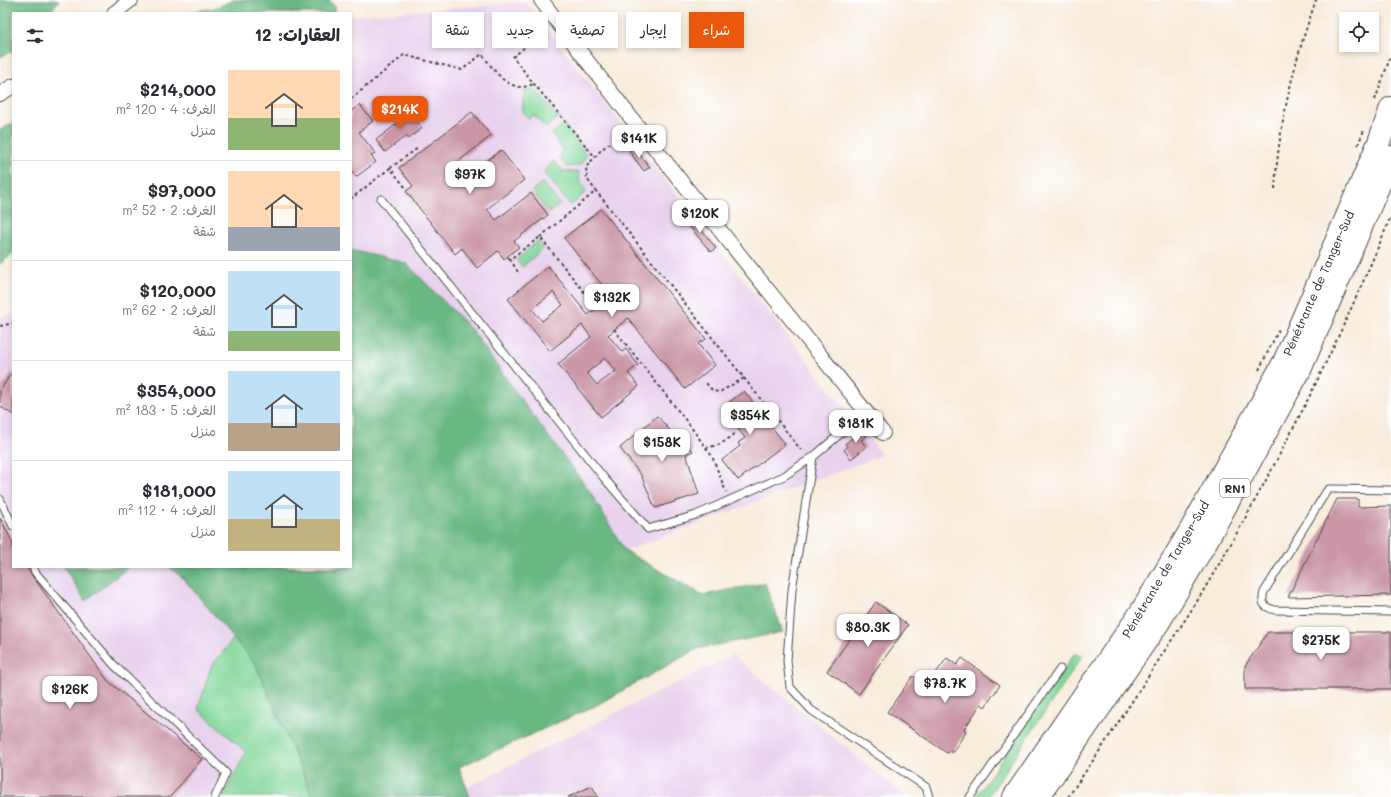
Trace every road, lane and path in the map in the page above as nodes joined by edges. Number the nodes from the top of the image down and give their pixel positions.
1 (131, 0) edge
2 (541, 0) edge
3 (1316, 0) edge
4 (115, 12) edge
5 (524, 48) edge
6 (1391, 55) edge
7 (534, 84) junction
8 (12, 87) edge
9 (0, 94) edge
10 (352, 98) edge
11 (1382, 108) edge
12 (1364, 129) dead end
13 (620, 136) dead end
14 (418, 148) dead end
15 (1356, 150) dead end
16 (595, 157) junction
17 (1391, 157) edge
18 (390, 168) junction
19 (406, 188) dead end
20 (1275, 189) dead end
21 (596, 191) junction
22 (352, 197) edge
23 (381, 199) dead end
24 (540, 237) junction
25 (518, 272) dead end
26 (597, 308) dead end
27 (12, 322) edge
28 (1280, 325) dead end
29 (0, 326) edge
30 (614, 329) dead end
31 (1257, 374) dead end
32 (744, 378) junction
33 (705, 382) dead end
34 (866, 412) junction
35 (736, 433) dead end
36 (883, 433) dead end
37 (706, 448) junction
38 (801, 450) dead end
39 (813, 457) junction
40 (1391, 490) edge
41 (0, 498) edge
42 (729, 500) junction
43 (12, 524) edge
44 (33, 568) edge
45 (1391, 612) edge
46 (1060, 669) dead end
47 (215, 797) edge
48 (929, 797) edge
49 (970, 797) edge
50 (1014, 797) edge
51 (1038, 797) edge

1 - 4 street
2 - 34 street
3 - 20 path
5 - 7 path
6 - 11 path
7 - 10 path
7 - 16 path
8 - 9 street
11 - 50 highway, Pénétrante de Tanger-Sud / RN1
12 - 15 path
13 - 16 path
14 - 18 path
16 - 21 path
17 - 51 highway, Pénétrante de Tanger-Sud / RN1
18 - 19 path
18 - 22 path
21 - 24 path
21 - 32 path
23 - 42 lane
24 - 25 path
24 - 26 path
27 - 29 path
28 - 31 path
30 - 37 path
32 - 33 path
32 - 38 path
34 - 36 street
34 - 39 lane
35 - 37 path
37 - 42 path
39 - 42 lane
39 - 48 lane
40 - 45 lane
41 - 43 lane
44 - 47 lane
46 - 49 lane

